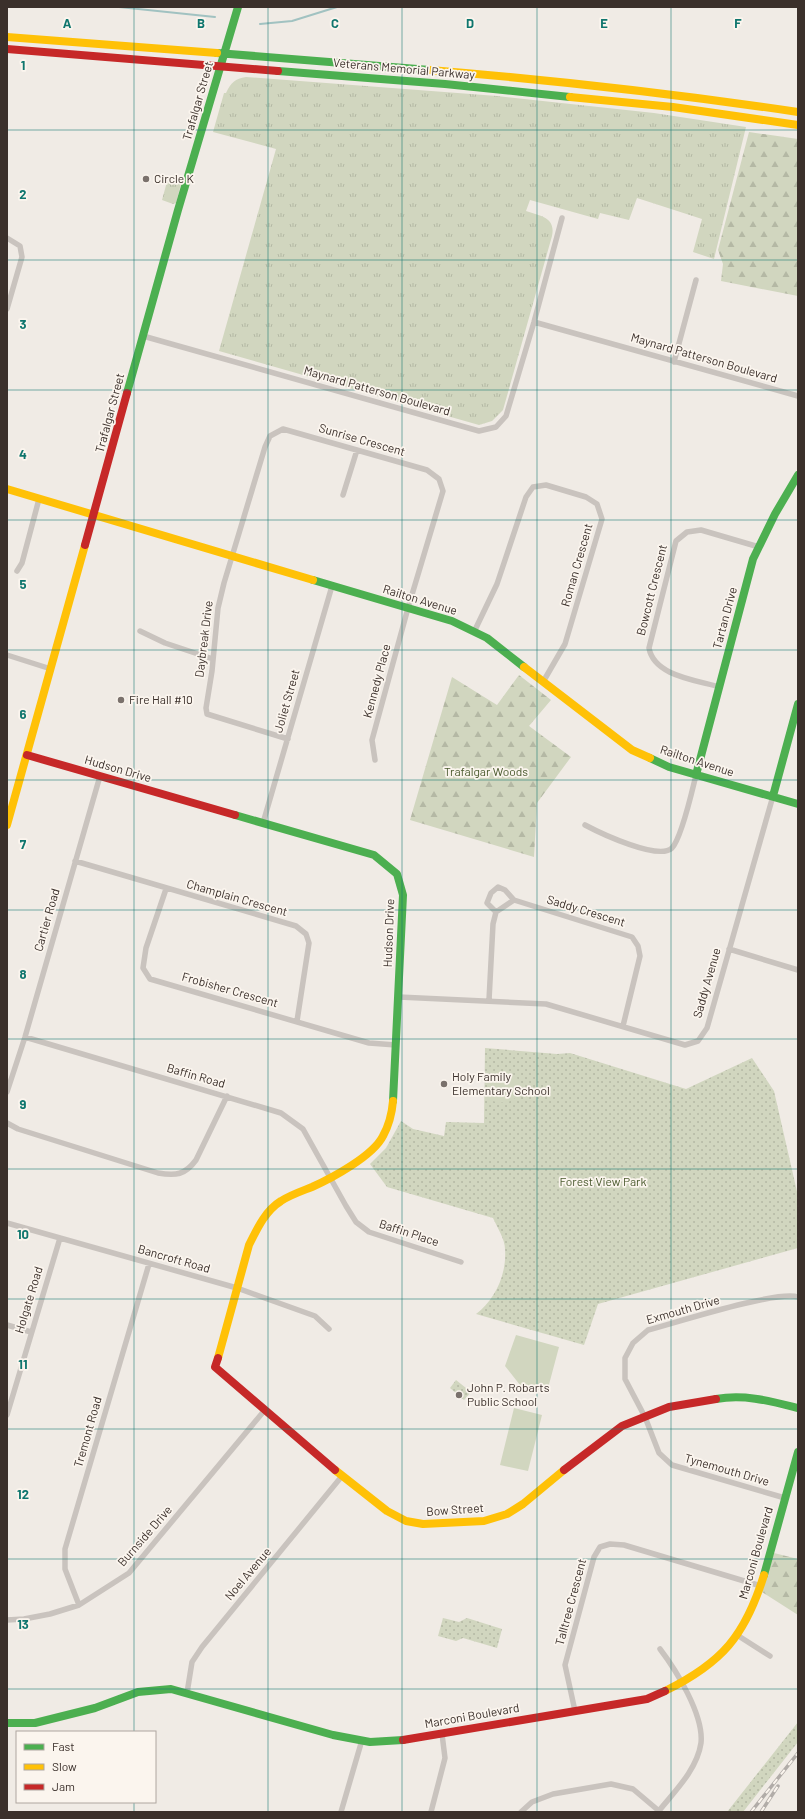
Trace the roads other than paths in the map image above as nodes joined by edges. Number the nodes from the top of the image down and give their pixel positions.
1 (238, 7) edge
2 (7, 37) edge
3 (7, 49) edge
4 (224, 54) junction
5 (221, 67) junction
6 (798, 112) edge
7 (798, 125) edge
8 (562, 218) dead end
9 (7, 238) edge
10 (696, 280) dead end
11 (7, 309) edge
12 (534, 322) junction
13 (143, 336) junction
14 (674, 362) junction
15 (798, 396) edge
16 (357, 450) junction
17 (798, 475) edge
18 (7, 489) edge
19 (344, 495) dead end
20 (39, 499) junction
21 (93, 516) junction
22 (759, 548) junction
23 (233, 556) junction
24 (17, 571) dead end
25 (332, 586) junction
26 (408, 608) junction
27 (140, 631) dead end
28 (474, 632) junction
29 (7, 655) edge
30 (214, 659) junction
31 (51, 669) junction
32 (543, 682) junction
33 (720, 687) junction
34 (798, 704) edge
35 (288, 739) junction
36 (27, 755) junction
37 (375, 760) dead end
38 (696, 775) junction
39 (100, 776) junction
40 (773, 796) junction
41 (798, 804) edge
42 (263, 823) junction
43 (585, 825) dead end
44 (7, 826) edge
45 (75, 861) junction
46 (166, 889) junction
47 (514, 900) junction
48 (496, 912) junction
49 (729, 949) junction
50 (798, 970) edge
51 (400, 997) junction
52 (489, 1000) junction
53 (297, 1021) junction
54 (623, 1026) junction
55 (25, 1037) junction
56 (396, 1045) junction
57 (7, 1092) edge
58 (227, 1096) junction
59 (7, 1123) edge
60 (331, 1178) junction
61 (7, 1223) edge
62 (60, 1238) junction
63 (461, 1262) dead end
64 (149, 1264) junction
65 (237, 1288) junction
66 (798, 1297) edge
67 (7, 1325) edge
68 (329, 1329) dead end
69 (31, 1332) junction
70 (798, 1408) edge
71 (264, 1411) junction
72 (7, 1415) edge
73 (645, 1417) junction
74 (798, 1452) edge
75 (342, 1476) junction
76 (785, 1498) junction
77 (761, 1586) junction
78 (79, 1605) junction
79 (7, 1620) edge
80 (737, 1635) junction
81 (660, 1649) dead end
82 (770, 1656) dead end
83 (682, 1682) junction
84 (187, 1693) junction
85 (575, 1711) junction
86 (7, 1723) edge
87 (442, 1734) junction
88 (362, 1740) junction
89 (658, 1811) edge
90 (341, 1812) edge
91 (431, 1812) edge
92 (521, 1812) edge

1 - 4 main road, Trafalgar Street
2 - 4 main road, Veterans Memorial Parkway
3 - 5 main road, Veterans Memorial Parkway
4 - 5 main road, Trafalgar Street
4 - 6 main road, Veterans Memorial Parkway
5 - 7 main road, Veterans Memorial Parkway
5 - 13 main road, Trafalgar Street
8 - 12 street, Maynard Patterson Boulevard
9 - 11 street
10 - 14 street
12 - 13 street, Maynard Patterson Boulevard
12 - 14 street, Maynard Patterson Boulevard
13 - 21 main road, Trafalgar Street
14 - 15 street, Maynard Patterson Boulevard
16 - 19 street
16 - 23 street, Sunrise Crescent
16 - 26 street, Sunrise Crescent
17 - 22 main road, Tartan Drive
18 - 20 main road, Railton Avenue
20 - 21 main road, Railton Avenue
20 - 24 street
21 - 23 main road, Railton Avenue
21 - 31 main road, Trafalgar Street
22 - 33 main road, Tartan Drive
22 - 33 street, Bowcott Crescent
23 - 25 main road, Railton Avenue
23 - 30 street, Daybreak Drive
25 - 26 main road, Railton Avenue
25 - 35 street, Joliet Street
26 - 28 main road, Railton Avenue
26 - 37 street, Kennedy Place
27 - 30 street
28 - 32 main road, Railton Avenue
28 - 32 street, Roman Crescent
29 - 31 street
30 - 35 street, Daybreak Drive
31 - 36 main road, Trafalgar Street
32 - 38 main road, Railton Avenue
33 - 38 main road, Tartan Drive
34 - 40 main road, Saddy Avenue
35 - 42 street, Joliet Street
36 - 39 main road, Hudson Drive
36 - 44 main road, Trafalgar Street
38 - 40 main road, Railton Avenue
38 - 43 street
39 - 42 main road, Hudson Drive
39 - 45 street, Cartier Road
40 - 41 main road, Railton Avenue
40 - 49 street, Saddy Avenue
42 - 51 main road, Hudson Drive
45 - 46 street, Champlain Crescent
45 - 55 street, Cartier Road
46 - 53 street, Champlain Crescent
46 - 53 street, Frobisher Crescent
47 - 48 street
47 - 48 street, Saddy Crescent
47 - 54 street, Saddy Crescent
48 - 52 street
49 - 50 street
49 - 54 street, Saddy Avenue
51 - 52 street, Saddy Avenue
51 - 56 main road, Hudson Drive
52 - 54 street, Saddy Avenue
53 - 56 street, Frobisher Crescent
55 - 57 street, Cartier Road
55 - 58 street, Baffin Road
56 - 60 main road, Hudson Drive
58 - 59 street
58 - 60 street, Baffin Road
60 - 63 street, Baffin Place
60 - 65 main road, Hudson Drive
61 - 62 street, Bancroft Road
62 - 64 street, Bancroft Road
62 - 69 street, Holgate Road
64 - 65 street, Bancroft Road
64 - 78 street, Tremont Road
65 - 68 street, Bancroft Road
65 - 71 main road, Bow Street
66 - 73 street, Exmouth Drive
67 - 69 street
69 - 72 street, Holgate Road
70 - 73 main road, Bow Street
71 - 75 main road, Bow Street
71 - 78 street, Burnside Drive
73 - 75 main road, Bow Street
73 - 76 street, Tynemouth Drive
74 - 76 main road, Marconi Boulevard
75 - 84 street, Noel Avenue
76 - 77 main road, Marconi Boulevard
77 - 80 main road, Marconi Boulevard
77 - 85 street, Talltree Crescent
78 - 79 street, Burnside Drive
80 - 82 street
80 - 83 main road, Marconi Boulevard
81 - 83 street
83 - 85 main road, Marconi Boulevard
83 - 89 street
84 - 86 main road, Marconi Boulevard
84 - 88 main road, Marconi Boulevard
85 - 87 main road, Marconi Boulevard
87 - 88 main road, Marconi Boulevard
87 - 91 street
88 - 90 street
89 - 92 street

